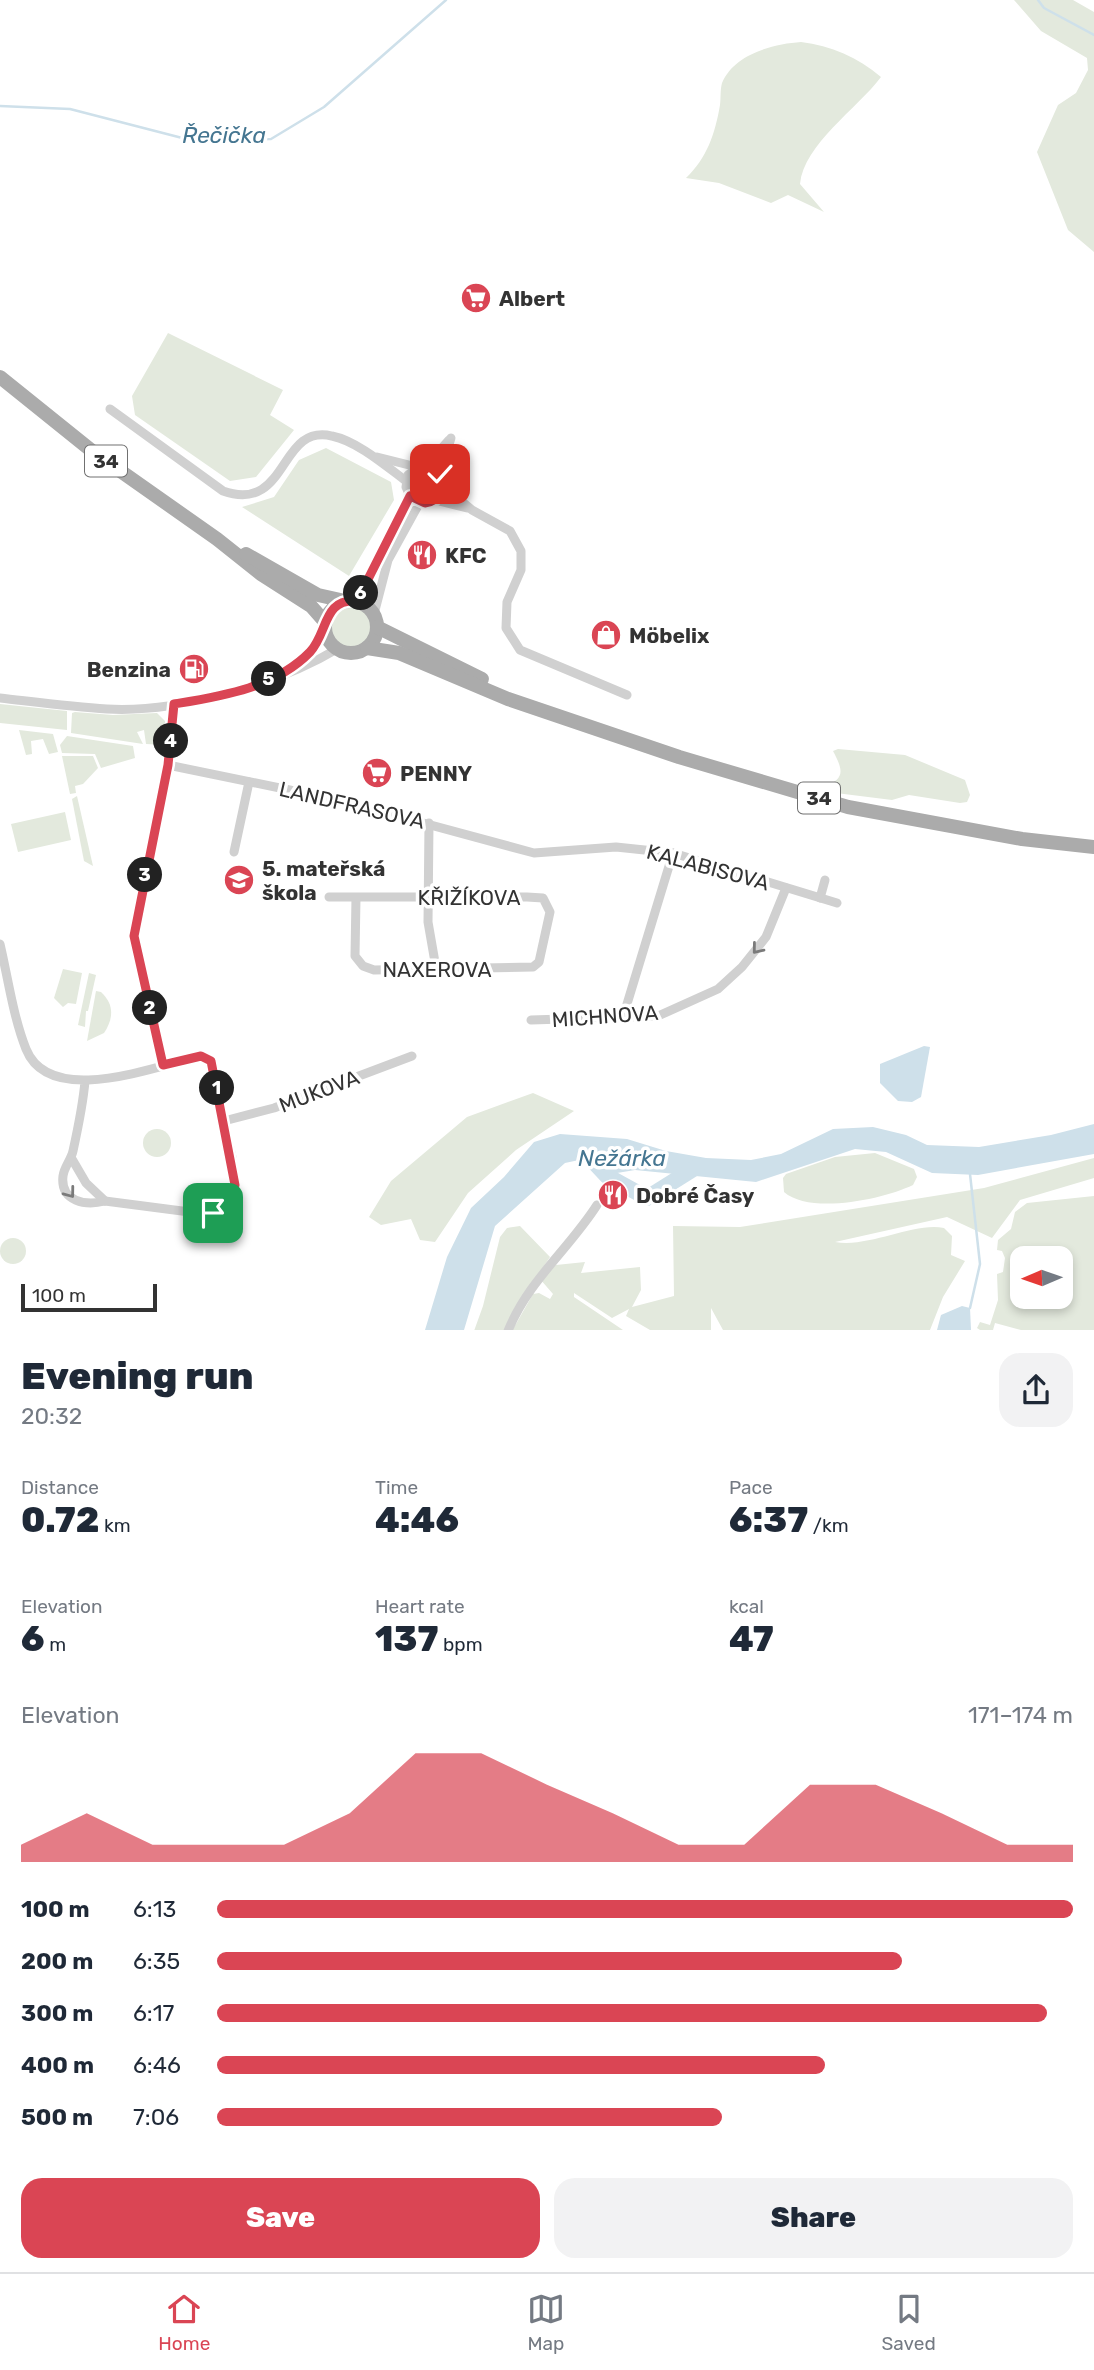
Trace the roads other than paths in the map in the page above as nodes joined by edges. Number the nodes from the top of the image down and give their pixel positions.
1 (0, 377) edge
2 (110, 409) dead end
3 (374, 457) junction
4 (427, 465) junction
5 (416, 467) junction
6 (440, 474) junction
7 (406, 481) junction
8 (443, 486) junction
9 (410, 496) junction
10 (435, 500) junction
11 (420, 502) junction
12 (472, 510) junction
13 (217, 539) junction
14 (351, 601) junction
15 (375, 620) junction
16 (325, 626) junction
17 (367, 648) junction
18 (337, 649) junction
19 (293, 669) junction
20 (628, 695) dead end
21 (0, 698) edge
22 (174, 704) junction
23 (553, 713) junction
24 (168, 765) junction
25 (249, 782) junction
26 (429, 823) junction
27 (1094, 847) edge
28 (234, 852) dead end
29 (534, 853) joint
30 (673, 853) junction
31 (825, 880) dead end
32 (786, 888) junction
33 (329, 897) dead end
34 (356, 897) junction
35 (429, 897) junction
36 (820, 898) junction
37 (838, 903) dead end
38 (0, 944) edge
39 (539, 962) joint
40 (436, 968) junction
41 (631, 1017) junction
42 (531, 1020) dead end
43 (412, 1056) dead end
44 (163, 1065) junction
45 (85, 1082) junction
46 (224, 1121) junction
47 (72, 1159) junction
48 (105, 1202) junction
49 (597, 1205) dead end
50 (509, 1330) edge

1 - 13 main road, 34
2 - 3 street
3 - 5 street
3 - 7 street
4 - 5 street
4 - 6 street
4 - 6 street
5 - 7 street
6 - 8 street
7 - 9 street
8 - 10 street
8 - 12 street
9 - 11 street
9 - 14 street
10 - 11 street
10 - 12 street
11 - 15 street
12 - 20 street
13 - 14 main road, 34
13 - 16 main road, 34
14 - 15 main road
14 - 16 main road
15 - 17 main road
15 - 23 main road, 34
16 - 18 main road
16 - 19 street
17 - 18 main road
17 - 23 main road, 34
18 - 19 street
19 - 22 street
21 - 22 street
22 - 24 street
23 - 27 main road, 34
24 - 25 street, LANDFRASOVA
24 - 44 street
25 - 26 street, LANDFRASOVA
25 - 28 street
26 - 29 street, LANDFRASOVA
26 - 35 street
29 - 30 street, KALABISOVA
30 - 32 street, KALABISOVA
30 - 41 street
31 - 36 street
32 - 36 street, KALABISOVA
32 -> 41 street, MICHNOVA
33 - 34 street, KŘIŽÍKOVA
34 - 35 street, KŘIŽÍKOVA
34 - 40 street, NAXEROVA
35 - 39 street, KŘIŽÍKOVA
35 - 40 street
36 - 37 street, KALABISOVA
38 - 45 street
39 - 40 street, NAXEROVA
41 - 42 street, MICHNOVA
43 - 46 street, MUKOVA
44 - 45 street
44 - 46 street
45 - 47 street
46 - 48 street
47 - 48 street
47 -> 48 street
49 - 50 street

